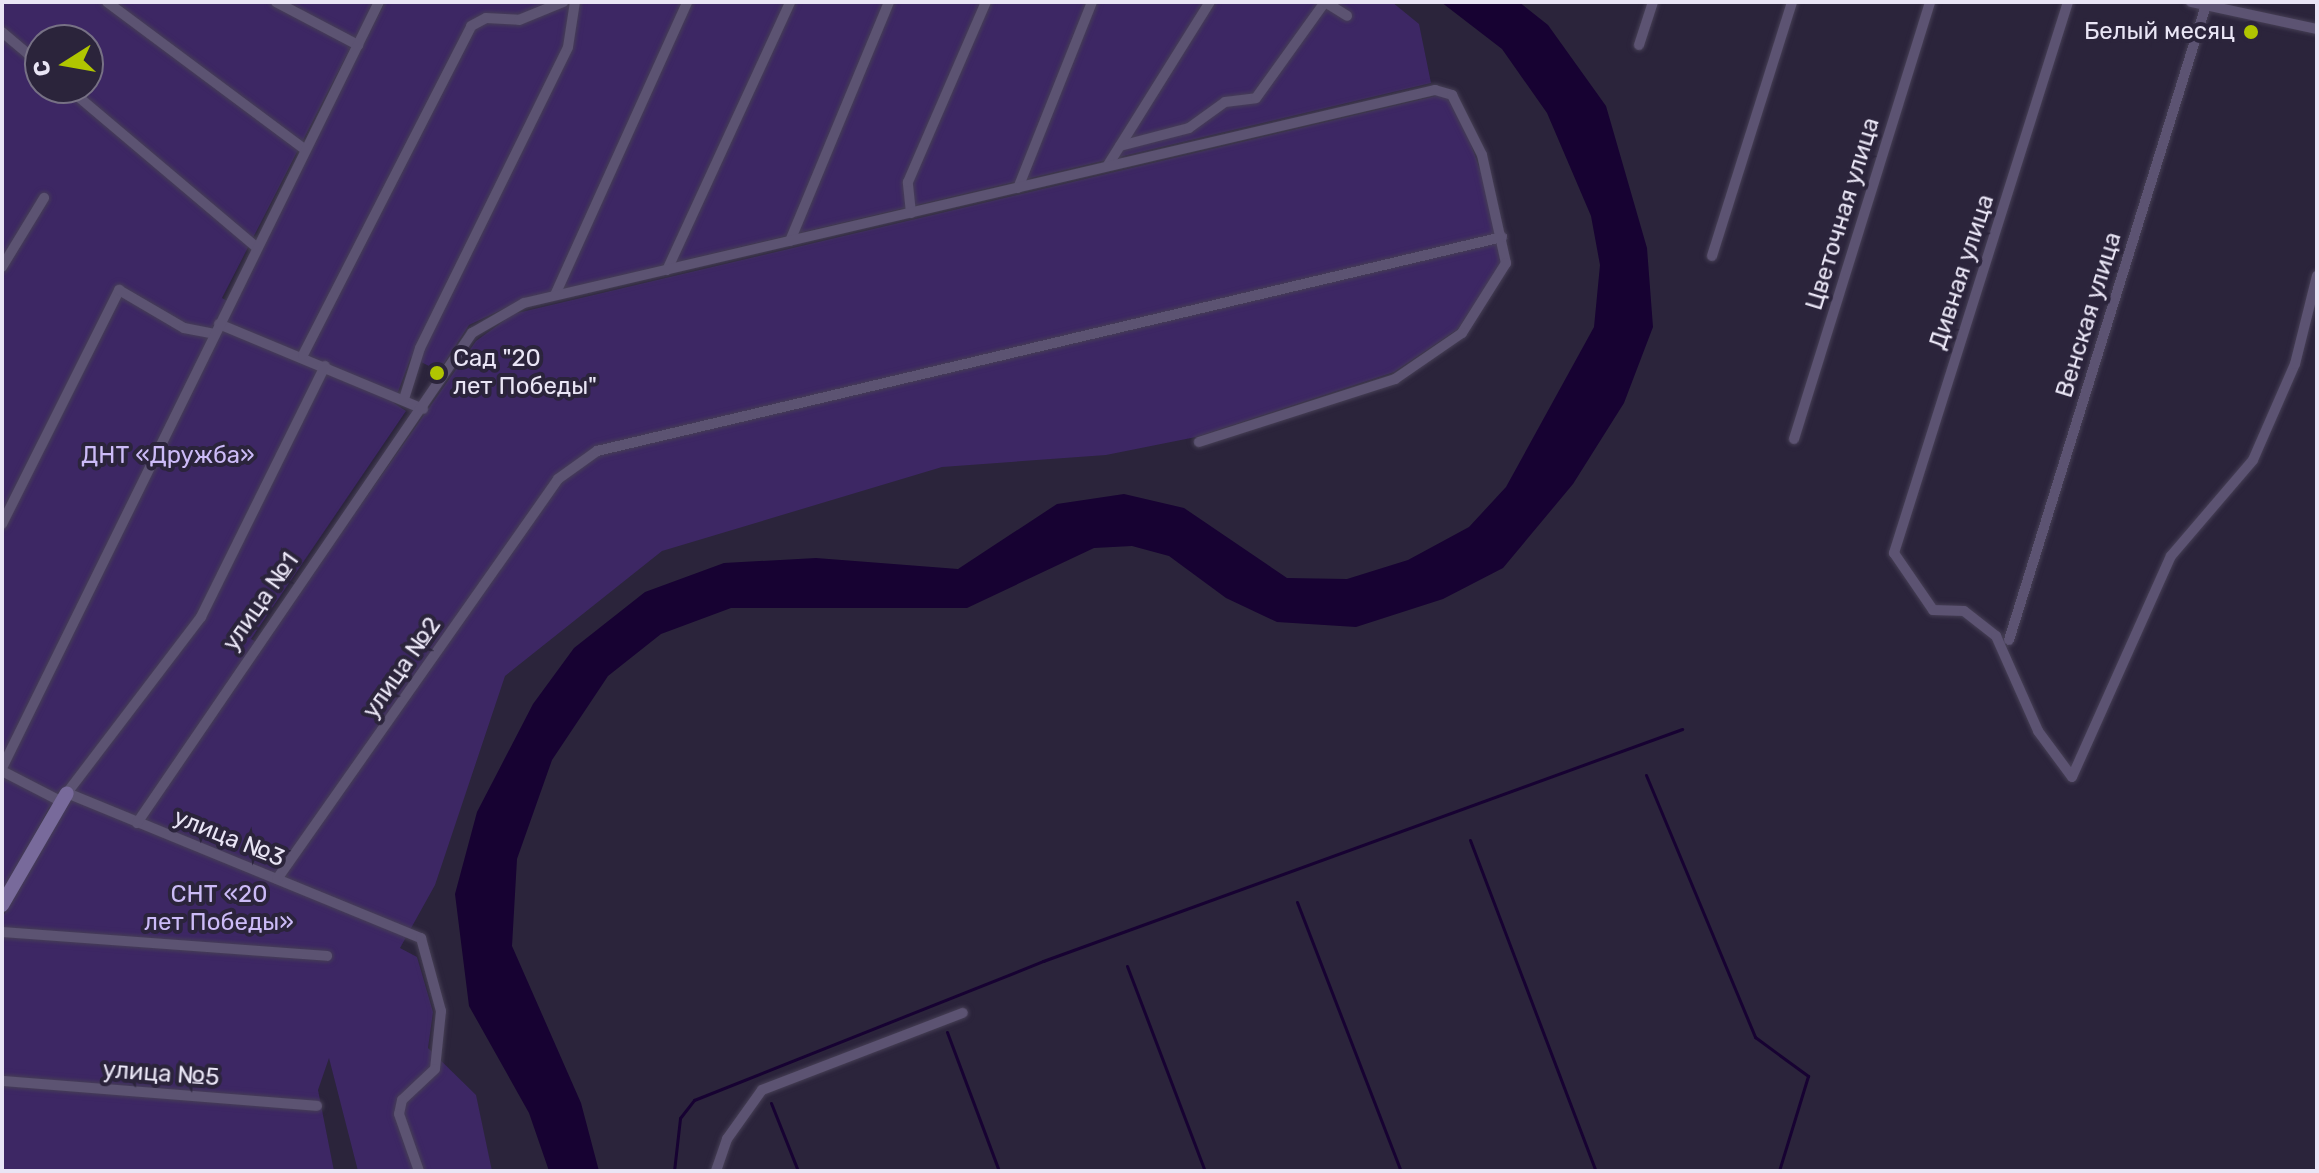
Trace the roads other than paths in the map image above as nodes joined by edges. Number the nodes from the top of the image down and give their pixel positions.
1 (107, 2) edge
2 (276, 2) edge
3 (379, 2) edge
4 (563, 2) edge
5 (575, 2) edge
6 (687, 2) edge
7 (790, 2) edge
8 (889, 2) edge
9 (986, 2) edge
10 (1092, 2) edge
11 (1210, 2) edge
12 (1653, 2) edge
13 (1792, 2) edge
14 (1930, 2) edge
15 (2068, 2) edge
16 (2191, 2) edge
17 (2207, 4) edge
18 (1347, 16) dead end
19 (2317, 29) edge
20 (2, 32) edge
21 (358, 45) junction
22 (1639, 45) dead end
23 (24, 51) edge
24 (87, 104) edge
25 (1120, 146) junction
26 (304, 149) junction
27 (1108, 165) junction
28 (1018, 188) junction
29 (44, 198) dead end
30 (911, 213) junction
31 (1502, 237) junction
32 (790, 241) junction
33 (255, 246) junction
34 (1712, 256) dead end
35 (2, 267) edge
36 (667, 270) junction
37 (2317, 276) edge
38 (555, 295) junction
39 (216, 329) junction
40 (303, 355) junction
41 (325, 366) junction
42 (404, 399) junction
43 (423, 409) junction
44 (1794, 439) dead end
45 (1199, 442) dead end
46 (2, 524) edge
47 (2009, 640) dead end
48 (2, 769) edge
49 (64, 797) junction
50 (137, 823) junction
51 (277, 879) junction
52 (2, 905) edge
53 (2, 932) edge
54 (327, 956) dead end
55 (963, 1013) dead end
56 (2, 1081) edge
57 (317, 1106) dead end
58 (419, 1171) edge
59 (716, 1171) edge

1 - 26 street
2 - 21 street
3 - 21 street
4 - 40 street
5 - 42 street
6 - 38 street
7 - 36 street
8 - 32 street
9 - 30 street
10 - 28 street
11 - 25 street
12 - 22 street
13 - 34 street
14 - 44 street, Цветочная улица
15 - 37 street, Дивная улица
16 - 17 street
17 - 19 street
17 - 47 street, Венская улица
18 - 25 street
20 - 23 street
21 - 26 street
24 - 33 street
25 - 27 street
26 - 33 street
27 - 28 street, улица №1
27 - 31 street, улица №1
28 - 30 street, улица №1
29 - 35 street
30 - 32 street, улица №1
31 - 45 street, улица №1
31 - 51 street, улица №2
32 - 36 street, улица №1
33 - 39 street
36 - 38 street, улица №1
38 - 43 street, улица №1
39 - 40 street
39 - 46 street
39 - 48 street
40 - 41 street
41 - 42 street
41 - 49 street
42 - 43 street
43 - 50 street, улица №1
48 - 49 street, улица №3
49 - 50 street, улица №3
49 - 52 street
50 - 51 street, улица №3
51 - 58 street, улица №3
53 - 54 street
55 - 59 street
56 - 57 street, улица №5

